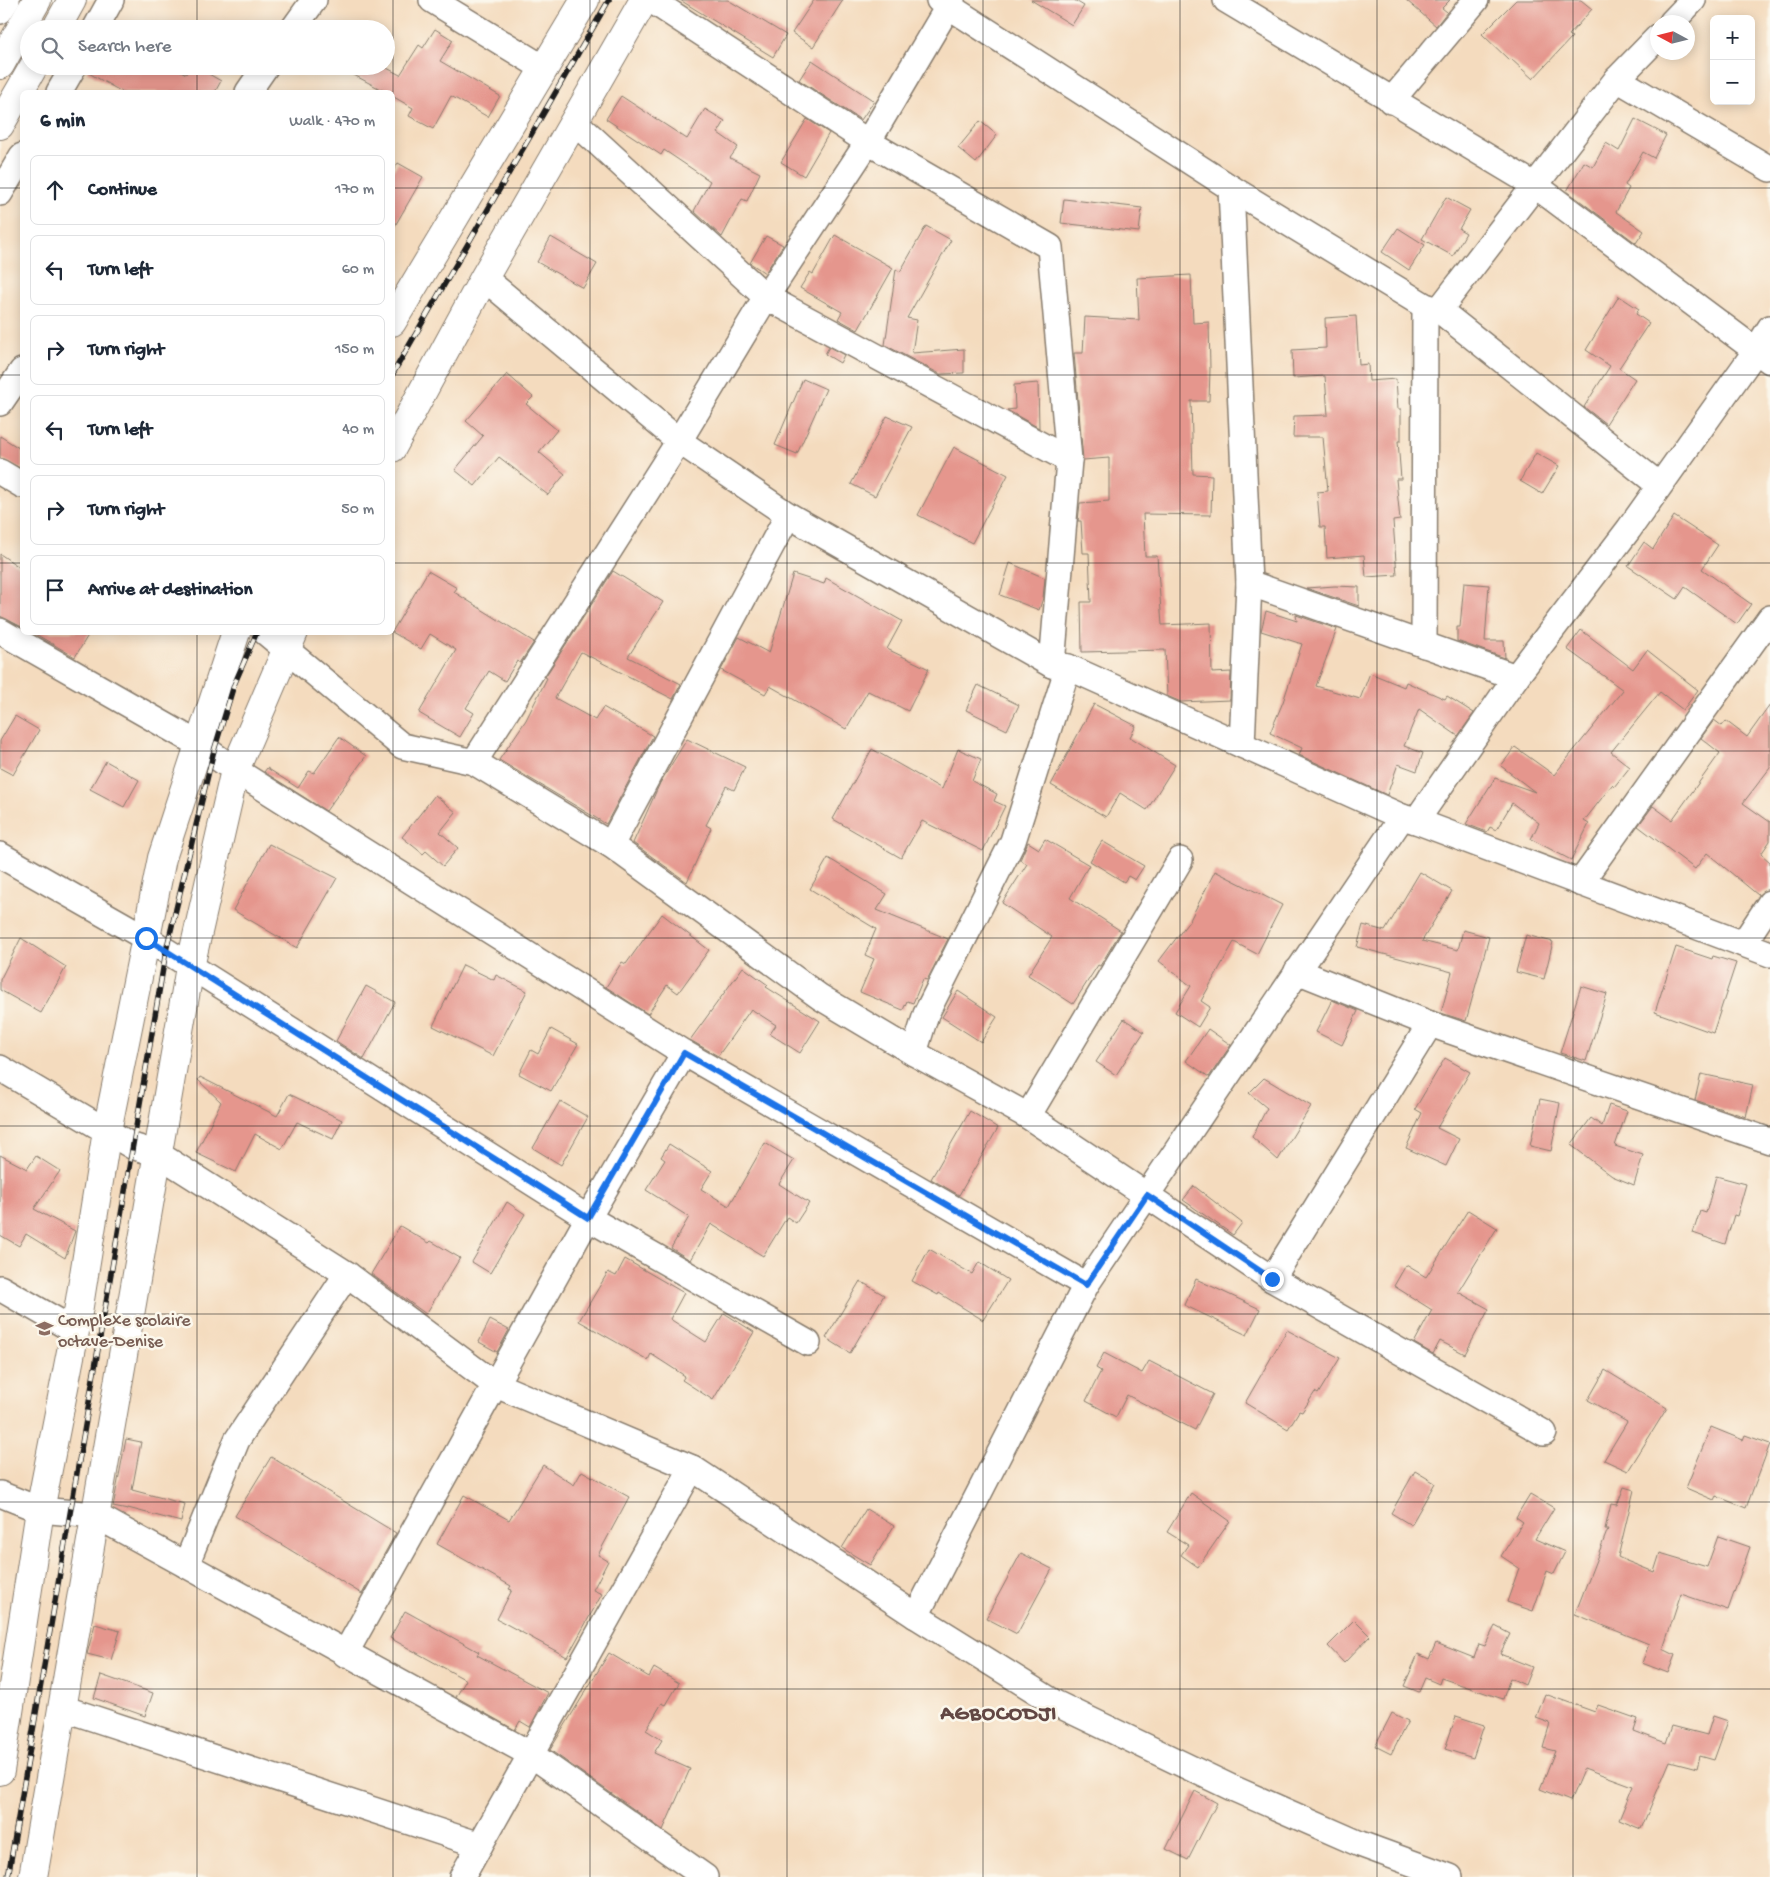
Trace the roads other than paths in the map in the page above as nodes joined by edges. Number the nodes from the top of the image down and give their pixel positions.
1 (6, 0) edge
2 (37, 0) edge
3 (72, 0) edge
4 (111, 0) edge
5 (314, 0) edge
6 (432, 0) edge
7 (585, 0) edge
8 (644, 0) edge
9 (651, 0) edge
10 (1476, 0) edge
11 (1694, 0) edge
12 (947, 2) edge
13 (1241, 4) edge
14 (0, 12) edge
15 (1679, 15) edge
16 (26, 20) edge
17 (61, 20) edge
18 (99, 20) edge
19 (300, 20) edge
20 (20, 30) edge
21 (1650, 45) edge
22 (0, 65) edge
23 (545, 69) junction
24 (29, 75) edge
25 (69, 75) edge
26 (260, 75) edge
27 (1617, 79) junction
28 (20, 90) edge
29 (20, 90) edge
30 (60, 90) edge
31 (249, 90) edge
32 (1391, 101) junction
33 (574, 121) junction
34 (0, 125) edge
35 (868, 142) junction
36 (20, 159) edge
37 (1770, 169) edge
38 (1536, 186) junction
39 (1231, 188) junction
40 (0, 193) edge
41 (484, 278) junction
42 (766, 297) junction
43 (1432, 308) junction
44 (395, 317) edge
45 (1770, 328) edge
46 (1763, 357) edge
47 (20, 374) edge
48 (0, 403) edge
49 (679, 441) junction
50 (395, 442) edge
51 (1069, 460) junction
52 (0, 472) edge
53 (20, 484) edge
54 (1659, 485) junction
55 (788, 515) junction
56 (1249, 583) junction
57 (1770, 618) edge
58 (0, 631) edge
59 (235, 635) edge
60 (282, 638) edge
61 (1424, 645) junction
62 (1060, 666) junction
63 (1516, 677) junction
64 (198, 744) junction
65 (1242, 745) junction
66 (474, 762) junction
67 (235, 770) junction
68 (1409, 819) junction
69 (611, 844) junction
70 (0, 855) edge
71 (1180, 860) dead end
72 (1580, 883) junction
73 (1770, 903) edge
74 (146, 938) junction
75 (1743, 944) junction
76 (1770, 954) edge
77 (190, 967) junction
78 (1297, 971) junction
79 (1430, 1024) junction
80 (684, 1053) junction
81 (914, 1053) junction
82 (0, 1068) edge
83 (1028, 1116) junction
84 (107, 1131) junction
85 (1770, 1141) edge
86 (158, 1154) junction
87 (1147, 1195) junction
88 (588, 1218) junction
89 (347, 1274) junction
90 (1272, 1279) junction
91 (1086, 1285) junction
92 (0, 1288) edge
93 (75, 1331) junction
94 (808, 1344) dead end
95 (494, 1384) junction
96 (1544, 1433) dead end
97 (692, 1468) junction
98 (0, 1494) edge
99 (40, 1510) junction
100 (95, 1515) junction
101 (186, 1565) junction
102 (916, 1616) junction
103 (345, 1654) junction
104 (62, 1708) junction
105 (4, 1724) edge
106 (532, 1755) junction
107 (0, 1771) edge
108 (480, 1845) junction
109 (33, 1877) edge
110 (462, 1877) edge
111 (705, 1877) edge
112 (1450, 1877) edge

1 - 14 street
2 - 16 main road
3 - 17 main road
4 - 18 street
5 - 19 street
6 - 23 street
7 - 23 main road
8 - 33 main road
9 - 35 street
10 - 32 street
11 - 15 street
12 - 35 street
12 - 39 street
13 - 32 street
20 - 22 main road
21 - 27 street
23 - 44 main road
24 - 29 main road
25 - 30 street
26 - 31 street
27 - 37 street
27 - 38 street
28 - 34 main road
32 - 38 street
33 - 41 main road
33 - 42 street
35 - 42 street
35 - 51 street
36 - 40 street
38 - 43 street
38 - 46 street
39 - 43 street
39 - 56 street
41 - 49 street
41 - 50 main road
42 - 49 street
42 - 51 street
43 - 54 street
43 - 61 street
45 - 46 street
46 - 54 street
47 - 48 street
49 - 55 street
49 - 66 street
51 - 62 street
52 - 53 street
54 - 63 street
55 - 62 street
55 - 69 street
56 - 61 street
56 - 65 street
57 - 72 street
58 - 64 street
59 - 64 main road
60 - 66 street
60 - 67 main road
61 - 63 street
62 - 65 street
62 - 81 street
63 - 68 street
64 - 67 street
64 - 74 main road
65 - 68 street
66 - 69 street
67 - 77 main road
67 - 80 street
68 - 72 street
68 - 78 street
69 - 81 street
70 - 74 street
71 - 83 street
72 - 75 street
73 - 75 street
74 - 77 street
74 - 84 main road
75 - 76 street
77 - 86 main road
77 - 88 street
78 - 79 street
78 - 87 street
79 - 85 street
79 - 90 street
80 - 88 street
80 - 91 street
81 - 83 street
82 - 84 street
83 - 87 street
84 - 86 street
84 - 93 main road
86 - 89 street
86 - 100 main road
87 - 90 street
87 - 91 street
88 - 94 street
88 - 95 street
89 - 95 street
89 - 101 street
90 - 96 street
91 - 102 street
92 - 93 street
93 - 99 main road
95 - 97 street
95 - 103 street
97 - 102 street
97 - 106 street
98 - 99 street
99 - 100 street
99 - 105 main road
100 - 101 street
100 - 104 main road
101 - 103 street
102 - 112 street
103 - 106 street
104 - 108 street
104 - 109 main road
105 - 107 main road
106 - 108 street
106 - 111 street
108 - 110 street

